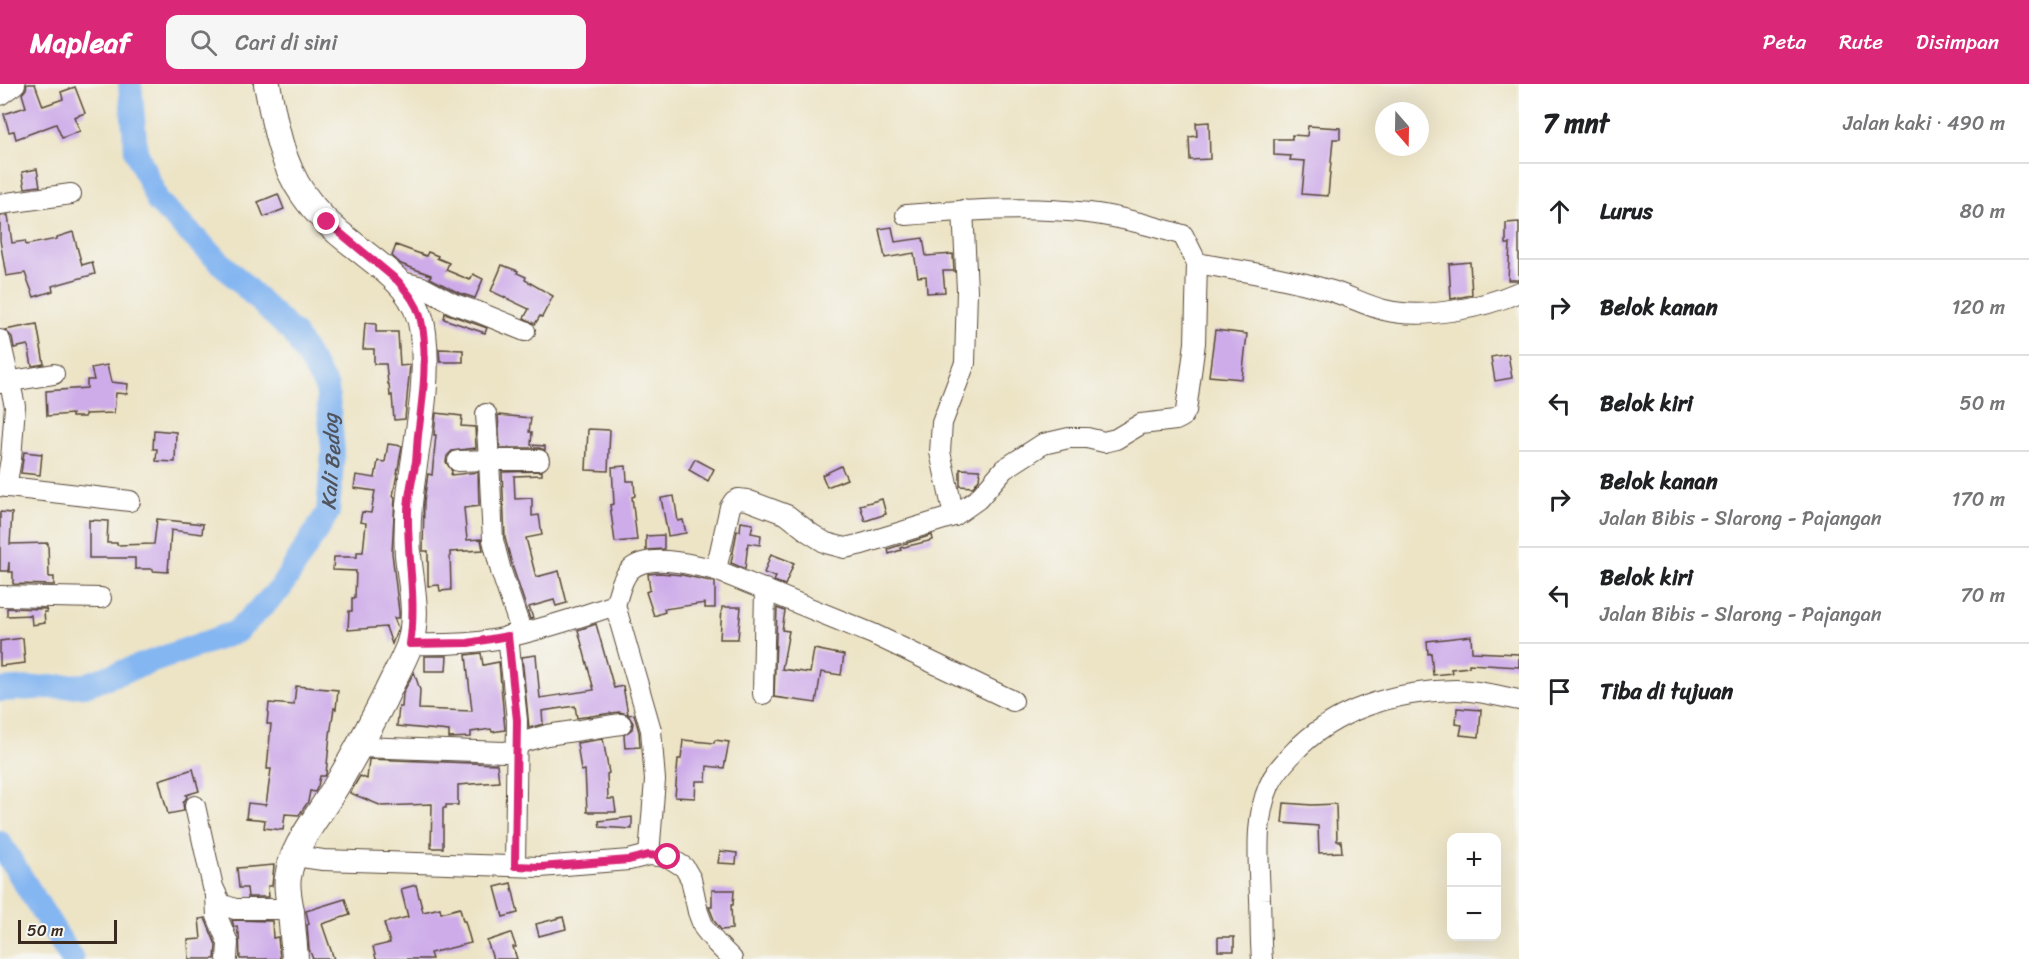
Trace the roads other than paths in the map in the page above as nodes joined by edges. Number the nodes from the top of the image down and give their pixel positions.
1 (15, 84) edge
2 (267, 84) edge
3 (0, 95) edge
4 (71, 194) dead end
5 (0, 204) edge
6 (963, 210) junction
7 (906, 215) dead end
8 (1197, 263) junction
9 (398, 281) junction
10 (1519, 292) edge
11 (525, 331) dead end
12 (0, 340) edge
13 (54, 374) dead end
14 (5, 382) edge
15 (486, 414) dead end
16 (489, 459) junction
17 (539, 460) dead end
18 (458, 461) dead end
19 (3, 487) edge
20 (130, 501) dead end
21 (954, 516) junction
22 (716, 570) junction
23 (765, 589) junction
24 (0, 596) edge
25 (101, 598) dead end
26 (615, 605) junction
27 (515, 635) junction
28 (410, 644) junction
29 (763, 694) dead end
30 (1519, 700) edge
31 (1013, 702) dead end
32 (621, 724) dead end
33 (360, 747) junction
34 (515, 749) junction
35 (195, 806) dead end
36 (648, 855) junction
37 (295, 856) junction
38 (515, 866) junction
39 (216, 896) junction
40 (290, 909) junction
41 (227, 959) edge
42 (294, 959) edge
43 (732, 959) edge
44 (1262, 959) edge

1 - 3 street
2 - 9 main road
4 - 5 street
6 - 7 street
6 - 8 street
6 - 21 street
8 - 10 street
8 - 21 street
9 - 11 street
9 - 28 main road
12 - 14 street
13 - 14 street
14 - 19 street
15 - 16 street
16 - 17 street
16 - 18 street
16 - 27 street
19 - 20 street
21 - 22 street
22 - 23 street
22 - 26 street
23 - 29 street
23 - 31 street
24 - 25 street
26 - 27 street
26 - 36 street
27 - 28 street
27 - 34 street
28 - 33 main road
30 - 44 street
32 - 34 street
33 - 34 street
33 - 37 main road
34 - 38 street
35 - 39 street
36 - 38 street
36 - 43 street
37 - 38 street
37 - 40 main road
39 - 40 street
39 - 41 street
40 - 42 main road

